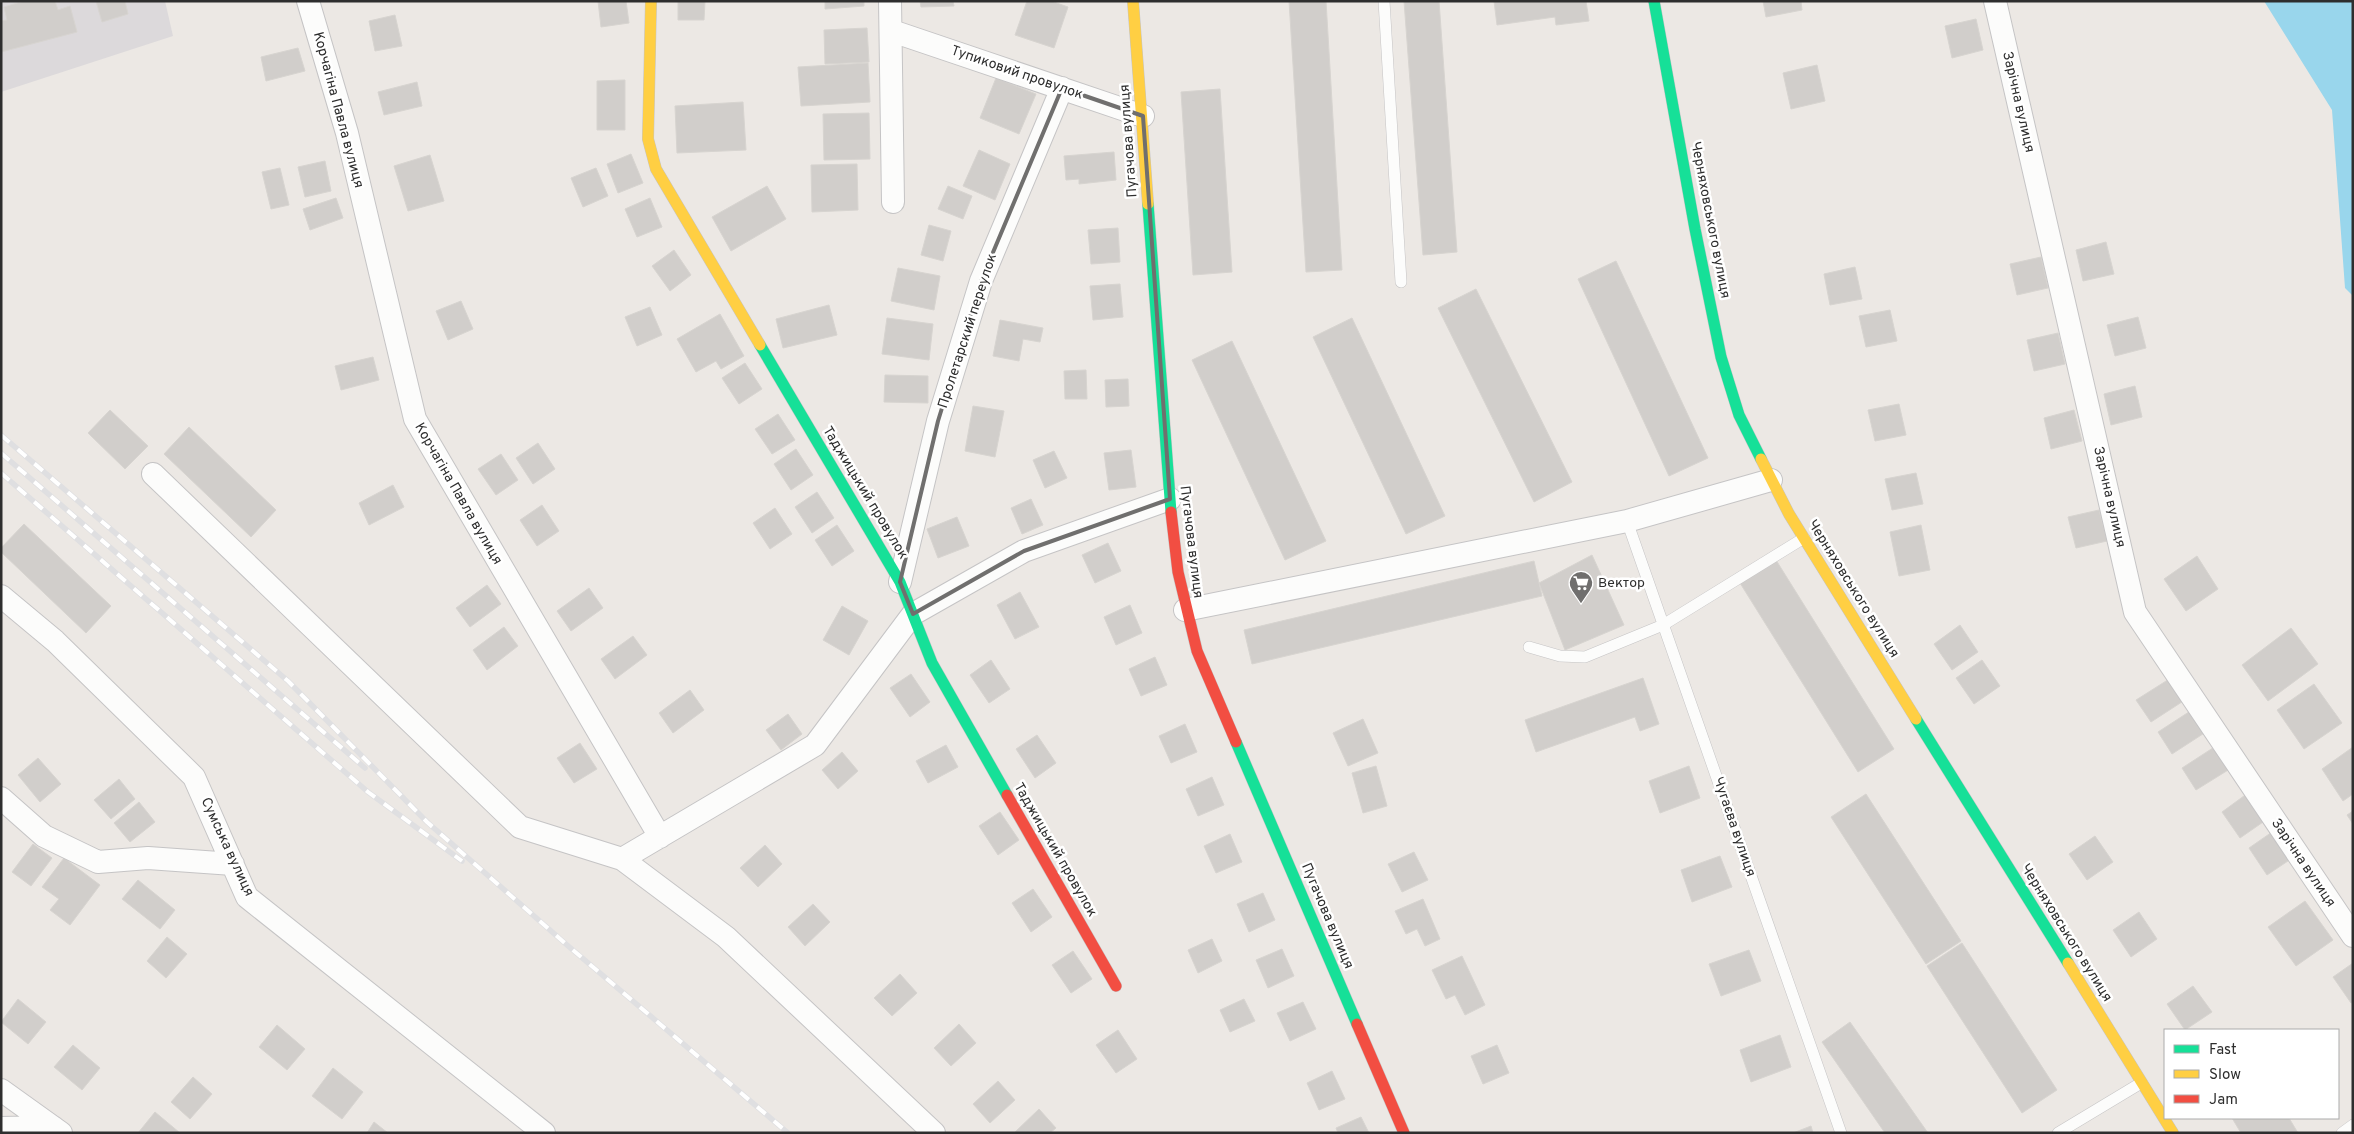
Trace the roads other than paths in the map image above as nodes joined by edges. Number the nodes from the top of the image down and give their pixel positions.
1 (308, 1) edge
2 (651, 1) edge
3 (890, 1) edge
4 (1133, 1) edge
5 (1384, 1) edge
6 (1654, 1) edge
7 (1995, 1) edge
8 (892, 31) junction
9 (1062, 88) junction
10 (1143, 116) junction
11 (893, 202) dead end
12 (1401, 282) dead end
13 (153, 474) dead end
14 (1772, 480) junction
15 (1170, 499) junction
16 (1627, 521) junction
17 (1804, 538) junction
18 (900, 582) junction
19 (1, 596) edge
20 (1185, 610) junction
21 (913, 614) junction
22 (1663, 624) junction
23 (1528, 647) dead end
24 (1, 798) edge
25 (660, 837) junction
26 (622, 859) junction
27 (233, 864) junction
28 (2353, 936) edge
29 (1116, 986) dead end
30 (2141, 1083) junction
31 (1, 1090) edge
32 (2164, 1119) edge
33 (2164, 1119) edge
34 (2353, 1125) edge
35 (1, 1128) edge
36 (57, 1130) edge
37 (544, 1133) edge
38 (934, 1133) edge
39 (1404, 1133) edge
40 (1841, 1133) edge
41 (2058, 1133) edge
42 (2173, 1133) edge
43 (2342, 1133) edge

1 - 25 street, Корчагіна Павла вулиця
2 - 18 street, Таджицький провулок
3 - 8 street
4 - 10 street, Пугачова вулиця
5 - 12 lane
6 - 14 street, Черняховського вулиця
7 - 28 street, Зарічна вулиця
8 - 9 street, Тупиковий провулок
8 - 11 street
9 - 10 street, Тупиковий провулок
9 - 18 street, Пролетарский переулок
10 - 15 street, Пугачова вулиця
13 - 26 street
14 - 16 street
14 - 17 street, Черняховського вулиця
15 - 20 street, Пугачова вулиця
15 - 21 street
16 - 20 street
16 - 22 lane, Чугаєва вулиця
17 - 22 lane
17 - 30 street, Черняховського вулиця
18 - 21 street, Таджицький провулок
19 - 27 street, Сумська вулиця
20 - 39 street, Пугачова вулиця
21 - 25 street
21 - 29 street, Таджицький провулок
22 - 23 lane
22 - 40 lane, Чугаєва вулиця
24 - 27 street
25 - 26 street
26 - 38 street
27 - 37 street, Сумська вулиця
30 - 33 street, Черняховського вулиця
30 - 41 lane
31 - 36 street
32 - 42 street, Черняховського вулиця
34 - 43 lane
35 - 36 street

